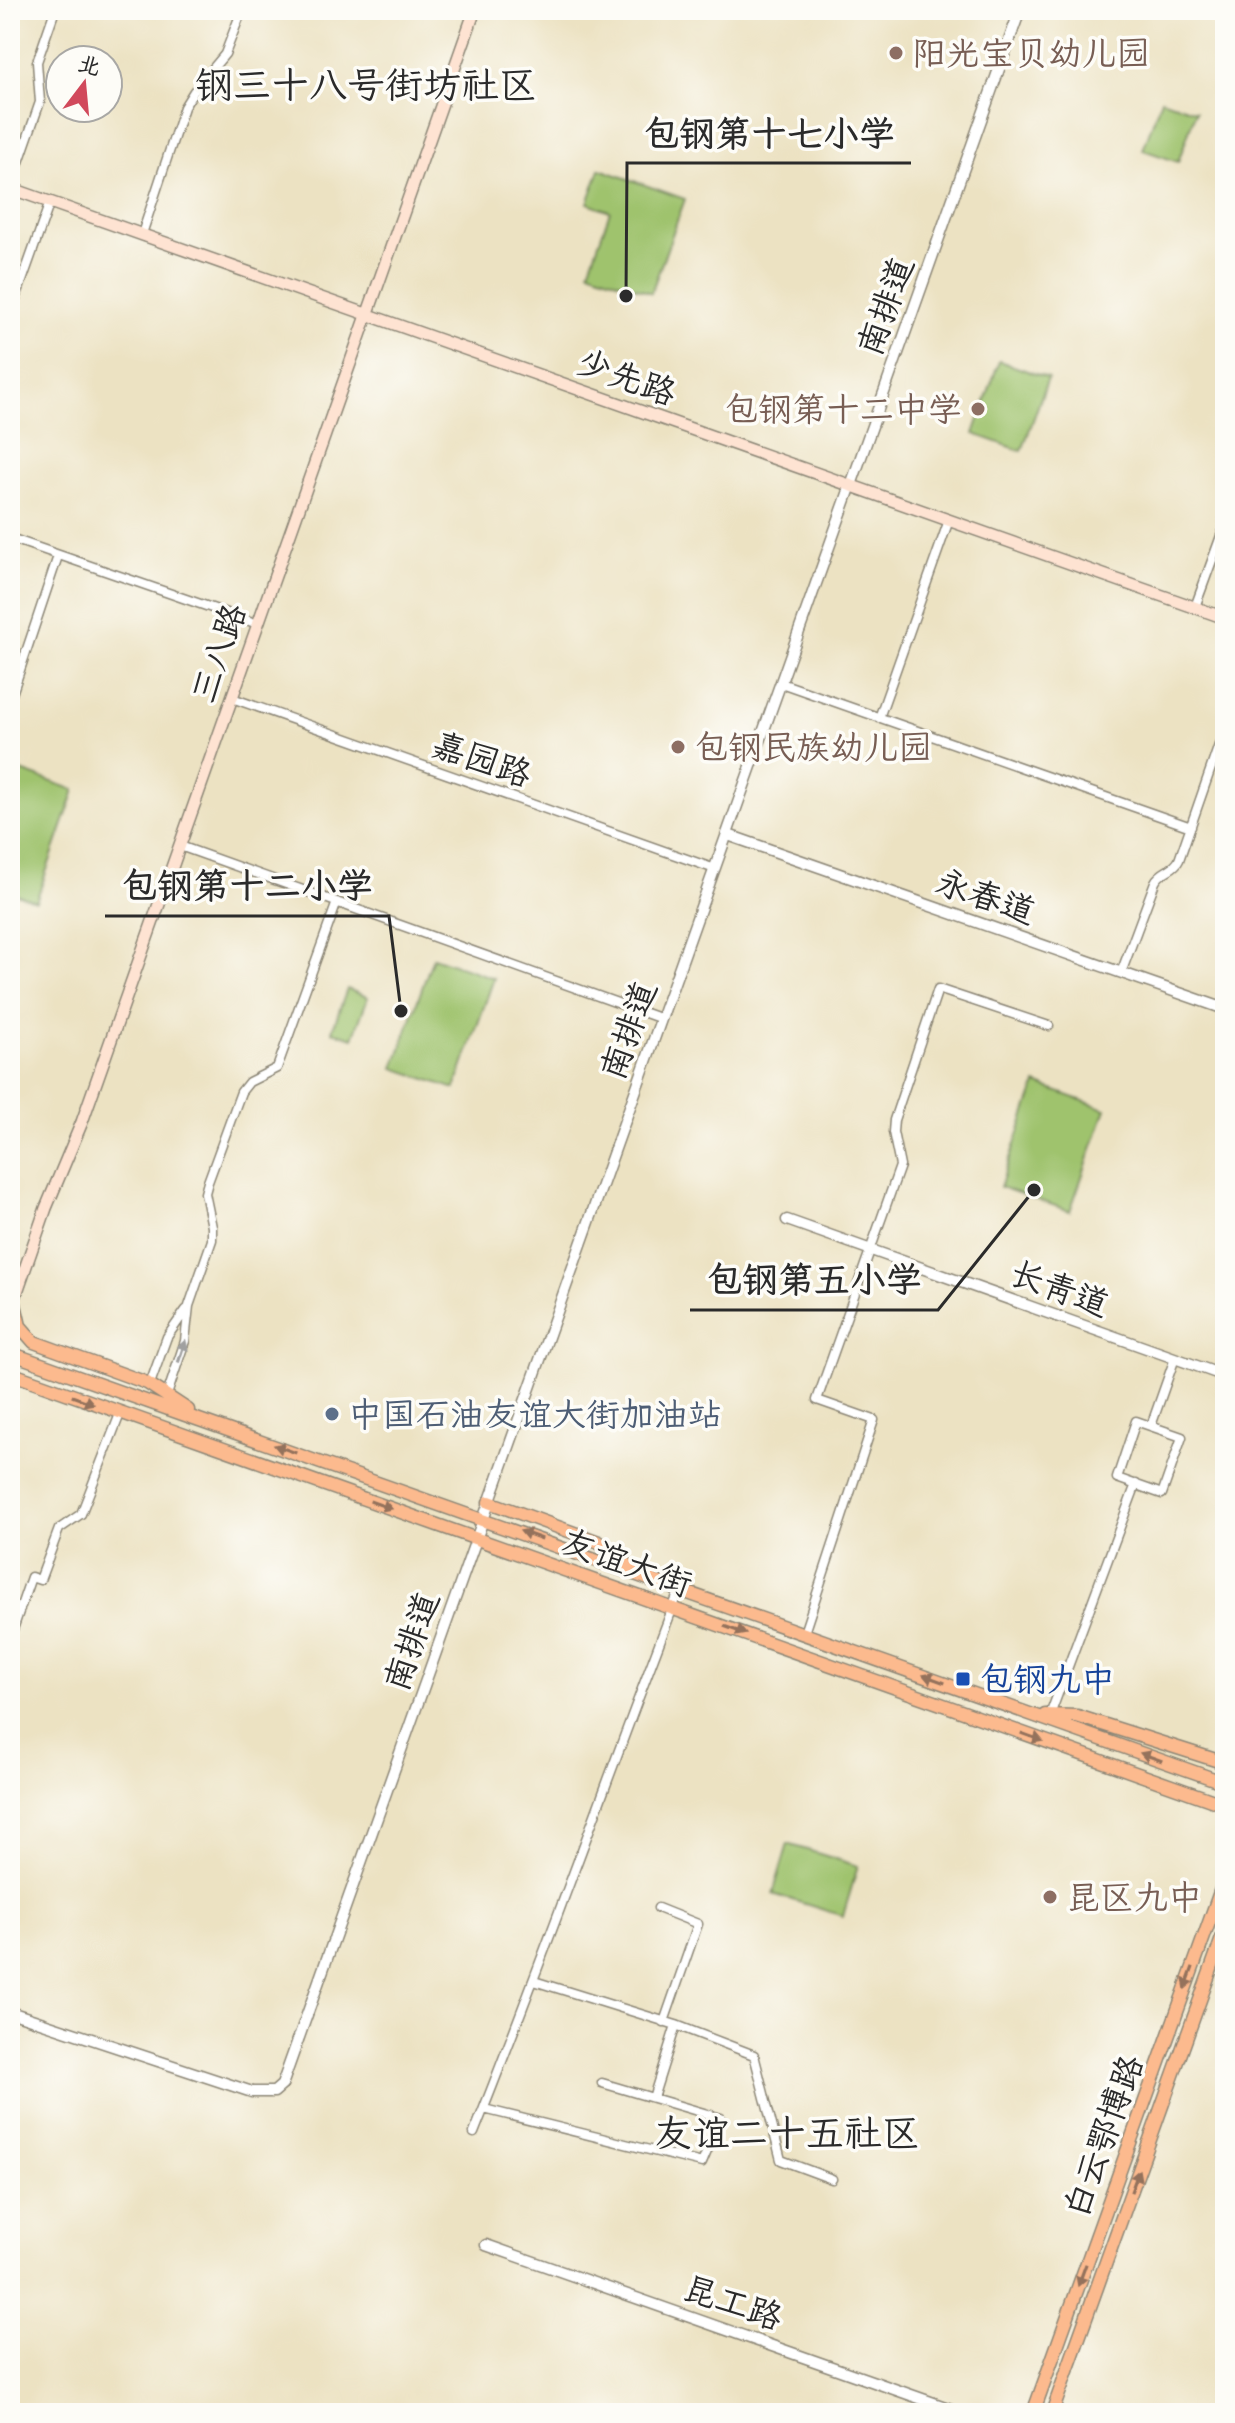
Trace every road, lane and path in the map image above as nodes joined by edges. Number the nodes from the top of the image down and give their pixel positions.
1 (55, 10) edge
2 (242, 10) edge
3 (475, 10) edge
4 (1020, 10) edge
5 (10, 188) edge
6 (50, 202) junction
7 (142, 234) junction
8 (367, 314) junction
9 (10, 315) edge
10 (851, 486) junction
11 (949, 520) junction
12 (1225, 525) edge
13 (10, 538) edge
14 (58, 556) junction
15 (1195, 607) junction
16 (1225, 618) edge
17 (258, 624) junction
18 (781, 683) junction
19 (232, 698) junction
20 (10, 700) edge
21 (879, 718) junction
22 (1225, 744) edge
23 (1191, 827) junction
24 (728, 835) junction
25 (180, 846) junction
26 (715, 869) junction
27 (337, 902) junction
28 (1121, 973) junction
29 (1225, 1009) edge
30 (662, 1019) junction
31 (1049, 1026) dead end
32 (787, 1220) dead end
33 (871, 1250) junction
34 (12, 1306) edge
35 (189, 1306) junction
36 (10, 1353) edge
37 (1175, 1358) junction
38 (10, 1373) edge
39 (1225, 1376) edge
40 (150, 1384) junction
41 (167, 1395) junction
42 (120, 1414) junction
43 (201, 1419) junction
44 (1151, 1426) junction
45 (1136, 1484) junction
46 (489, 1502) junction
47 (484, 1518) junction
48 (477, 1538) junction
49 (642, 1576) junction
50 (680, 1589) junction
51 (672, 1608) junction
52 (804, 1633) junction
53 (10, 1638) edge
54 (1034, 1715) junction
55 (1050, 1715) junction
56 (1225, 1763) edge
57 (1225, 1783) edge
58 (1225, 1805) edge
59 (1225, 1878) edge
60 (658, 1908) dead end
61 (1225, 1930) edge
62 (534, 1981) junction
63 (10, 2012) edge
64 (664, 2022) junction
65 (676, 2025) junction
66 (602, 2083) dead end
67 (653, 2098) junction
68 (484, 2109) junction
69 (474, 2133) dead end
70 (832, 2179) dead end
71 (486, 2245) dead end
72 (962, 2413) edge
73 (1033, 2413) edge
74 (1052, 2413) edge

1 - 5 street
2 - 7 street
3 - 8 main road, 三八路
4 - 10 street, 南排道
5 - 6 main road, 少先路
6 - 7 main road, 少先路
6 - 9 street
7 - 8 main road, 少先路
8 - 10 main road, 少先路
8 - 17 main road, 三八路
10 - 11 main road, 少先路
10 - 18 street, 南排道
11 - 15 main road, 少先路
11 - 21 street
12 - 15 street
13 - 14 street
14 - 17 street
14 - 20 street
15 - 16 main road, 少先路
17 - 19 main road, 三八路
18 - 21 street
18 - 24 street, 南排道
19 - 25 main road, 三八路
19 - 26 street, 嘉园路
21 - 23 street
22 - 23 street
23 - 28 street
24 - 26 street, 南排道
24 - 28 street, 永春道
25 - 27 street
25 - 34 main road, 三八路
26 - 30 street, 南排道
27 - 30 street
27 - 35 street
28 - 29 street, 永春道
30 - 46 street, 南排道
31 - 33 street
32 - 33 street, 长青道
33 - 37 street, 长青道
33 - 52 street
34 - 40 main road
35 - 40 street
41 -> 35 street
36 - 43 main road, 友谊大街
37 - 39 street, 长青道
37 - 44 street
38 -> 42 main road, 友谊大街
40 - 41 main road
41 - 43 main road
42 -> 48 main road, 友谊大街
42 - 53 street
47 -> 43 main road, 友谊大街
44 - 45 street
44 - 45 street
45 - 55 street
46 - 47 street, 南排道
46 - 49 main road
47 - 48 street, 南排道
49 -> 47 main road, 友谊大街
48 - 51 main road, 友谊大街
48 - 63 street, 南排道
49 - 50 main road, 友谊大街
50 - 51 street
50 - 52 main road, 友谊大街
51 -> 58 main road, 友谊大街
51 - 62 street
54 -> 52 main road, 友谊大街
54 - 55 main road
57 -> 54 main road, 友谊大街
55 - 56 main road
59 -> 73 main road, 白云鄂博路
60 - 64 street
74 -> 61 main road, 白云鄂博路
62 - 64 street
62 - 68 street
64 - 65 street
65 - 67 street
65 - 70 street
66 - 67 street
67 - 68 street
68 - 69 street
71 - 72 street, 昆工路

